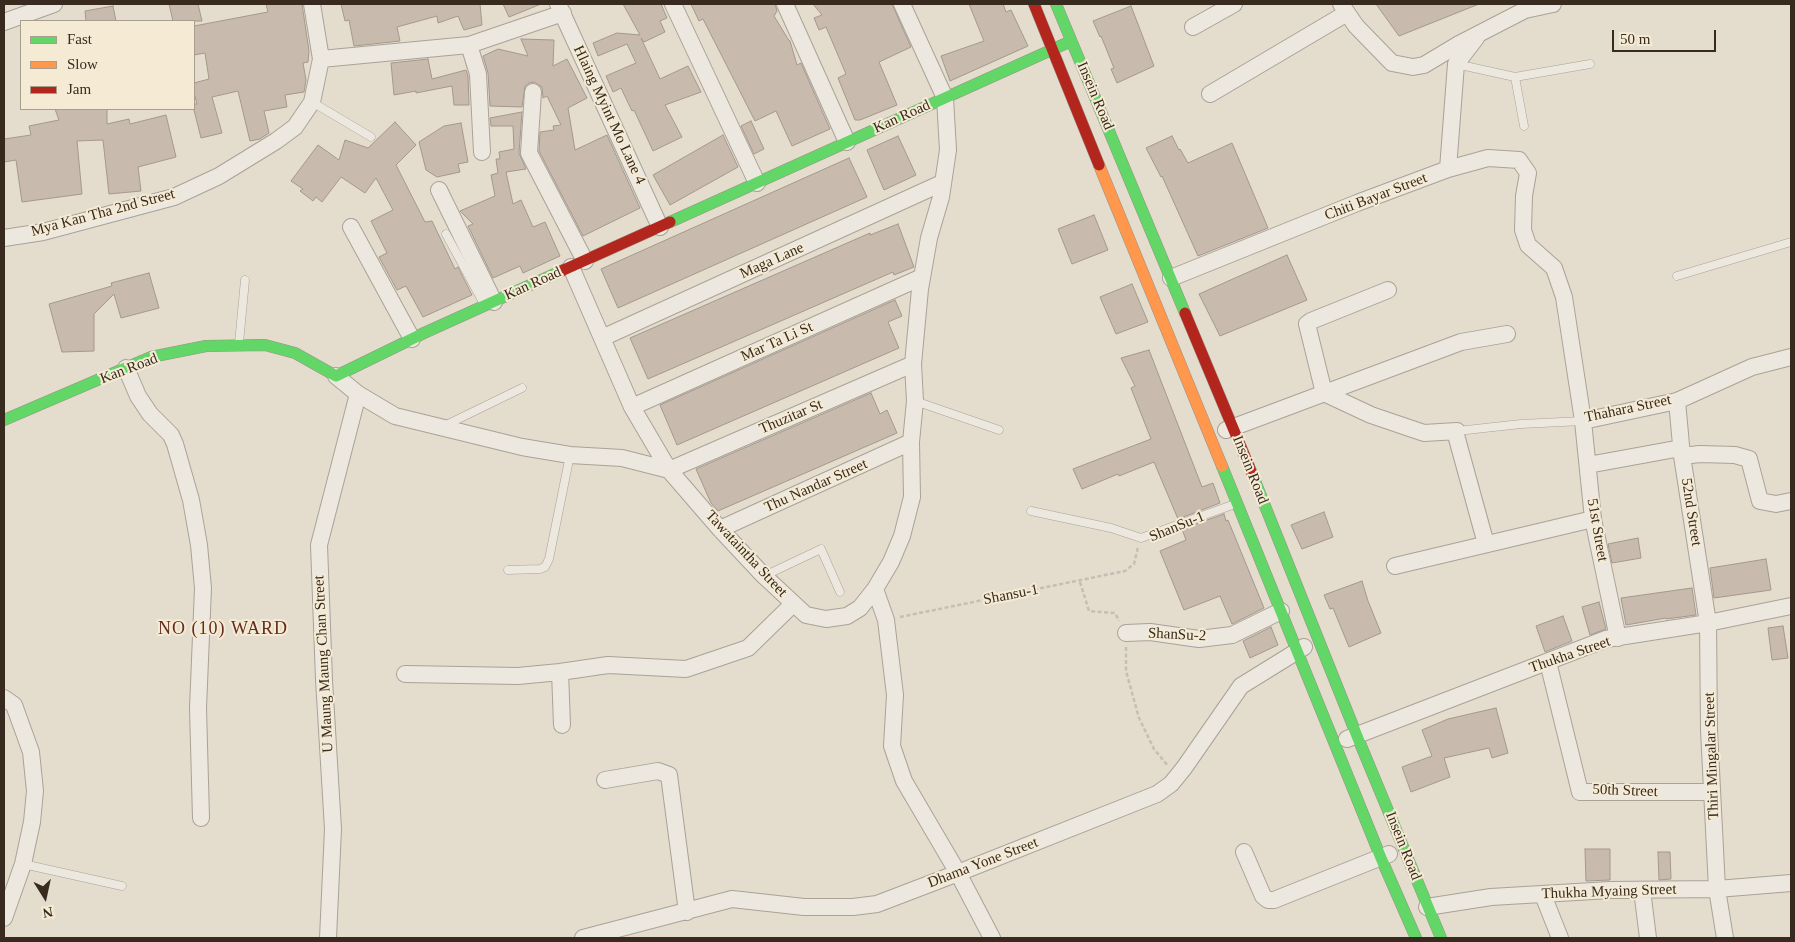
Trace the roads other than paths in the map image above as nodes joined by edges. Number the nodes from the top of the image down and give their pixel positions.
1 (54, 4) edge
2 (312, 4) edge
3 (673, 4) edge
4 (786, 4) edge
5 (902, 4) edge
6 (1034, 4) edge
7 (1056, 4) edge
8 (1234, 4) edge
9 (1553, 4) edge
10 (1344, 8) edge
11 (561, 9) edge
12 (4, 22) edge
13 (1193, 27) dead end
14 (1480, 34) junction
15 (1072, 40) junction
16 (469, 45) junction
17 (1053, 49) junction
18 (321, 58) junction
19 (1456, 64) junction
20 (1590, 64) dead end
21 (1515, 77) junction
22 (533, 92) dead end
23 (1210, 94) dead end
24 (946, 98) junction
25 (312, 102) junction
26 (1524, 126) dead end
27 (371, 137) dead end
28 (847, 142) junction
29 (482, 152) dead end
30 (1448, 169) junction
31 (757, 183) junction
32 (942, 183) junction
33 (439, 190) dead end
34 (351, 227) dead end
35 (660, 227) junction
36 (446, 234) dead end
37 (4, 238) edge
38 (1791, 242) edge
39 (578, 264) junction
40 (1677, 276) dead end
41 (922, 277) junction
42 (1171, 278) junction
43 (245, 280) dead end
44 (1388, 290) dead end
45 (490, 304) junction
46 (1507, 334) dead end
47 (602, 338) junction
48 (412, 339) junction
49 (238, 345) junction
50 (1791, 357) edge
51 (913, 364) junction
52 (126, 368) junction
53 (336, 376) junction
54 (522, 388) dead end
55 (1324, 393) junction
56 (358, 394) junction
57 (915, 401) junction
58 (1677, 401) junction
59 (632, 407) junction
60 (4, 420) edge
61 (1583, 420) junction
62 (442, 427) junction
63 (1233, 427) junction
64 (999, 430) dead end
65 (1457, 431) junction
66 (1210, 437) junction
67 (911, 442) junction
68 (1681, 452) junction
69 (570, 454) junction
70 (1588, 465) junction
71 (669, 470) junction
72 (1791, 501) edge
73 (1237, 504) junction
74 (1031, 511) dead end
75 (1593, 519) junction
76 (720, 529) junction
77 (1486, 544) junction
78 (1395, 566) dead end
79 (508, 570) dead end
80 (764, 576) junction
81 (875, 589) junction
82 (840, 592) dead end
83 (793, 604) junction
84 (1791, 606) edge
85 (1282, 611) junction
86 (1708, 623) junction
87 (1126, 633) road end
88 (1618, 638) junction
89 (1318, 640) junction
90 (1297, 650) junction
91 (1548, 662) junction
92 (560, 672) junction
93 (405, 674) dead end
94 (4, 698) edge
95 (562, 725) dead end
96 (1357, 736) junction
97 (1335, 743) junction
98 (605, 780) dead end
99 (1712, 792) junction
100 (201, 818) dead end
101 (1404, 846) junction
102 (1244, 852) dead end
103 (1381, 858) junction
104 (23, 864) junction
105 (958, 874) junction
106 (1791, 883) edge
107 (122, 886) dead end
108 (1717, 889) junction
109 (1642, 890) junction
110 (1543, 894) junction
111 (1427, 907) junction
112 (687, 912) junction
113 (4, 918) edge
114 (328, 938) edge
115 (583, 938) edge
116 (992, 938) edge
117 (1416, 938) edge
118 (1441, 938) edge
119 (1560, 938) edge
120 (1648, 938) edge
121 (1725, 938) edge

1 - 12 street
2 - 18 street, Mya Kan Tha 2nd Street
3 - 31 street
4 - 28 street
5 - 24 street
6 - 17 main road, Insein Road
7 - 15 main road, Insein Road
8 - 13 street
9 - 14 street
10 - 14 street
10 - 23 street
11 - 16 street
11 - 35 street, Hlaing Myint Mo Lane 4
14 - 19 street
15 - 17 main road, Kan Road
15 - 42 main road, Insein Road
16 - 18 street
16 - 29 street
17 - 24 main road, Kan Road
17 - 66 main road, Insein Road
18 - 25 street, Mya Kan Tha 2nd Street
19 - 21 lane
19 - 30 street, Chiti Bayar Street
20 - 21 lane
21 - 26 lane
22 - 39 street, Tawataintha Street
24 - 28 main road, Kan Road
24 - 32 street, Tawataintha Street
25 - 27 lane
25 - 37 street, Mya Kan Tha 2nd Street
28 - 31 main road, Kan Road
30 - 42 street, Chiti Bayar Street
30 - 61 street, 51st Street
31 - 35 main road, Kan Road
32 - 41 street, Tawataintha Street
32 - 47 street, Maga Lane
33 - 45 street
34 - 48 street
35 - 39 main road, Kan Road
36 - 45 lane
38 - 40 lane
39 - 45 main road, Kan Road
39 - 47 street, Tawataintha Street
41 - 51 street, Tawataintha Street
41 - 59 street, Mar Ta Li St
42 - 63 main road, Insein Road
43 - 49 lane
44 - 55 street
45 - 48 main road, Kan Road
46 - 55 street
47 - 59 street, Tawataintha Street
48 - 53 main road, Kan Road
49 - 52 main road, Kan Road
49 - 53 main road, Kan Road
50 - 58 street, Thahara Street
51 - 57 street, Tawataintha Street
51 - 71 street, Thuzitar St
52 - 60 main road, Kan Road
52 - 100 street
53 - 56 street
54 - 62 lane
55 - 63 street
55 - 65 street
56 - 62 street
56 - 114 street, U Maung Maung Chan Street
57 - 64 lane
57 - 67 street, Tawataintha Street
58 - 61 street, Thahara Street
58 - 68 street, 52nd Street
59 - 71 street, Tawataintha Street
61 - 65 lane, Thahara Street
61 - 70 street, 51st Street
62 - 69 street
63 - 66 street
63 - 89 main road, Insein Road
65 - 77 street
66 - 73 main road, Insein Road
67 - 76 street, Thu Nandar Street
67 - 81 street, Tawataintha Street
68 - 70 street
68 - 72 street
68 - 86 street, 52nd Street
69 - 71 street
69 - 79 lane
70 - 75 street, 51st Street
71 - 76 street, Tawataintha Street
73 - 74 lane, ShanSu-1
73 - 85 main road, Insein Road
75 - 77 street
75 - 88 street, 51st Street
76 - 80 street, Tawataintha Street
77 - 78 street
80 - 82 lane
80 - 83 street, Tawataintha Street
81 - 83 street, Tawataintha Street
81 - 105 street
83 - 92 street
84 - 86 street, Thukha Street
85 - 87 street, ShanSu-2
85 - 90 main road, Insein Road
86 - 88 street, Thukha Street
86 - 99 street, Thiri Mingalar Street
88 - 91 street, Thukha Street
89 - 90 street, Dhama Yone Street
89 - 96 main road, Insein Road
90 - 97 main road, Insein Road
90 - 105 street, Dhama Yone Street
91 - 96 street, Thukha Street
91 - 99 street, 50th Street
92 - 93 street
92 - 95 street
94 - 104 street
96 - 97 street, Thukha Street
96 - 101 main road, Insein Road
97 - 103 main road, Insein Road
98 - 112 street
99 - 108 street, Thiri Mingalar Street
101 - 103 street
101 - 111 main road, Insein Road
102 - 103 street
103 - 117 main road, Insein Road
104 - 107 lane
104 - 113 street
105 - 112 street, Dhama Yone Street
105 - 116 street
106 - 108 street, Thukha Myaing Street
108 - 109 street, Thukha Myaing Street
108 - 121 street, Thiri Mingalar Street
109 - 110 street, Thukha Myaing Street
109 - 120 street
110 - 111 street, Thukha Myaing Street
110 - 119 street
111 - 118 main road, Insein Road
112 - 115 street, Dhama Yone Street

